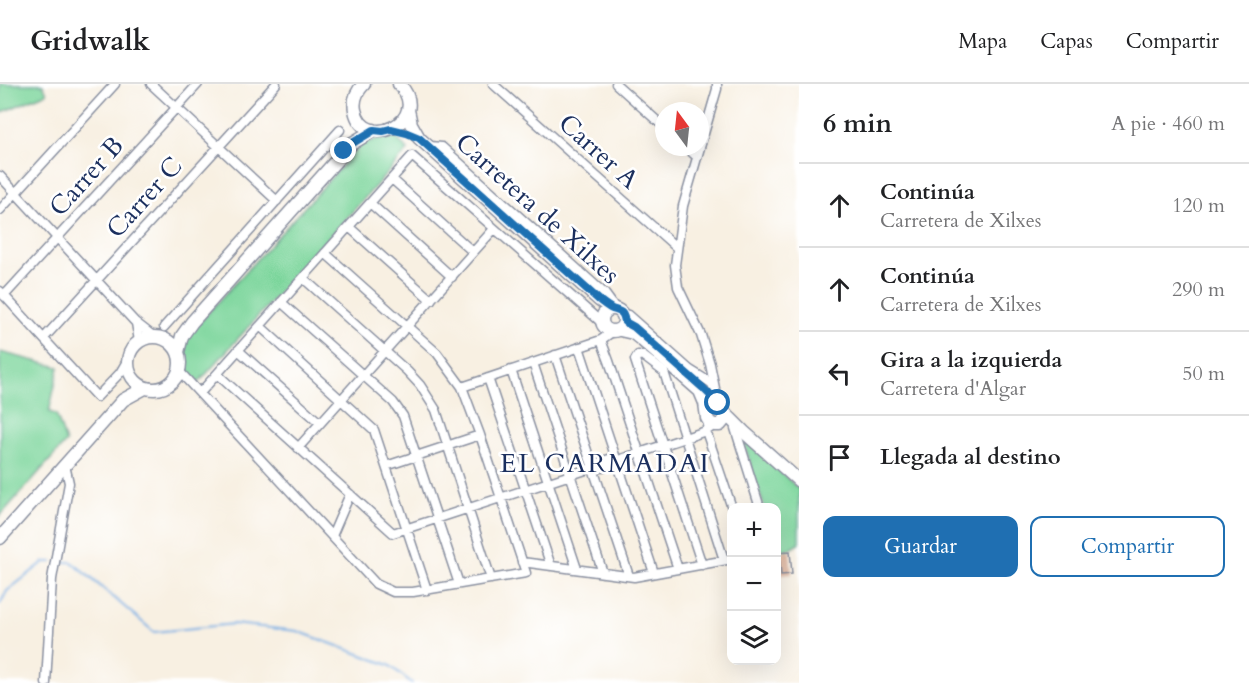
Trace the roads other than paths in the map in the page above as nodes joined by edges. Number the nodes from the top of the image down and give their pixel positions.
1 (115, 84) edge
2 (151, 84) edge
3 (198, 84) edge
4 (276, 84) edge
5 (399, 84) edge
6 (493, 84) edge
7 (616, 84) edge
8 (717, 84) edge
9 (358, 87) edge
10 (408, 90) edge
11 (176, 107) junction
12 (408, 110) junction
13 (357, 116) junction
14 (655, 119) edge
15 (391, 129) junction
16 (340, 130) dead end
17 (374, 130) junction
18 (423, 142) junction
19 (219, 147) junction
20 (347, 147) junction
21 (321, 151) junction
22 (697, 157) joint
23 (0, 176) edge
24 (392, 179) junction
25 (16, 193) junction
26 (277, 201) junction
27 (370, 203) junction
28 (0, 210) edge
29 (349, 227) junction
30 (494, 229) junction
31 (57, 238) junction
32 (677, 248) junction
33 (473, 252) junction
34 (325, 253) junction
35 (452, 276) junction
36 (303, 278) junction
37 (97, 280) junction
38 (2, 293) edge
39 (188, 300) junction
40 (430, 300) junction
41 (281, 302) junction
42 (135, 322) junction
43 (612, 322) junction
44 (191, 324) junction
45 (260, 326) junction
46 (407, 326) junction
47 (160, 334) junction
48 (44, 338) junction
49 (139, 341) junction
50 (579, 347) junction
51 (238, 350) junction
52 (385, 351) junction
53 (177, 352) junction
54 (555, 355) junction
55 (127, 361) junction
56 (533, 363) junction
57 (710, 364) junction
58 (511, 370) junction
59 (179, 371) junction
60 (217, 374) junction
61 (130, 375) junction
62 (363, 375) junction
63 (699, 376) junction
64 (488, 378) junction
65 (462, 387) junction
66 (145, 388) junction
67 (200, 393) junction
68 (123, 400) junction
69 (341, 400) junction
70 (715, 414) junction
71 (320, 423) junction
72 (739, 430) junction
73 (480, 435) junction
74 (685, 438) junction
75 (663, 445) junction
76 (447, 446) junction
77 (298, 448) junction
78 (639, 453) junction
79 (417, 456) junction
80 (616, 461) junction
81 (64, 465) junction
82 (386, 466) junction
83 (594, 468) junction
84 (571, 475) junction
85 (799, 481) edge
86 (548, 483) junction
87 (525, 490) junction
88 (350, 494) junction
89 (501, 498) junction
90 (731, 503) edge
91 (759, 503) edge
92 (468, 509) junction
93 (437, 519) junction
94 (407, 529) junction
95 (332, 536) junction
96 (0, 538) edge
97 (727, 557) edge
98 (727, 560) edge
99 (522, 562) junction
100 (702, 565) junction
101 (551, 566) junction
102 (577, 569) junction
103 (678, 569) junction
104 (603, 573) junction
105 (654, 573) junction
106 (628, 576) junction
107 (491, 579) junction
108 (459, 584) junction
109 (427, 590) junction
110 (46, 683) edge

1 - 25 street
2 - 11 street
3 - 11 street, Carrer B
4 - 19 street, Carrer C
5 - 10 main road
6 - 32 street, Carrer A
7 - 14 street
8 - 22 street
9 - 13 main road
10 - 12 main road, Carretera de Xilxes
11 - 19 street
11 - 31 street, Carrer B
12 - 15 main road
12 - 18 main road, Carretera de Xilxes
13 - 17 main road
13 - 20 main road
15 - 17 main road
15 - 18 main road, Carretera de Xilxes
16 - 21 street
17 - 20 main road
18 - 43 main road, Carretera de Xilxes
18 - 43 street, Carretera de Xilxes
19 - 26 street
19 - 37 street, Carrer C
20 - 21 street
20 - 44 main road
21 - 26 street
22 - 32 street
23 - 25 street
24 - 27 street
24 - 30 street, Carretera de Xilxes
24 - 33 street
25 - 28 street
25 - 31 street
26 - 39 street
27 - 29 street
27 - 35 street
29 - 34 street
29 - 40 street
30 - 33 street
30 - 43 street, Carretera de Xilxes
31 - 37 street
31 - 38 street, Carrer B
32 - 57 street
33 - 35 street
34 - 36 street
34 - 46 street
35 - 40 street
36 - 41 street
36 - 52 street
37 - 42 street
37 - 48 street, Carrer C
38 - 48 street
39 - 44 street
39 - 47 street
40 - 46 street
41 - 45 street
41 - 62 street
42 - 47 street
42 - 49 street
43 - 50 street
43 - 63 street, Carretera de Xilxes
43 - 70 main road, Carretera de Xilxes
43 - 78 street
44 - 47 main road
44 - 53 main road
45 - 51 street
45 - 69 street
46 - 52 street
46 - 65 street
47 - 49 main road
47 - 53 main road
48 - 55 street
49 - 55 main road
50 - 54 street
50 - 80 street
51 - 60 street
51 - 71 street
52 - 62 street
52 - 76 street
53 - 59 main road
54 - 56 street
54 - 83 street
55 - 61 main road
56 - 58 street
56 - 84 street
57 - 63 street
57 - 70 street
58 - 64 street
58 - 86 street
59 - 66 main road
59 - 67 street
60 - 67 street
60 - 77 street
61 - 66 main road
61 - 68 main road
62 - 69 street
62 - 79 street
63 - 70 street, Carretera de Xilxes
64 - 65 street
64 - 87 street
65 - 73 street
66 - 68 main road
67 - 95 street
68 - 81 main road
69 - 71 street
69 - 82 street
70 - 72 main road, Carretera de Xilxes
70 - 74 street
70 - 90 street
71 - 77 street
72 - 85 main road, Carretera de Xilxes
72 - 91 street
73 - 76 street
73 - 89 street
74 - 75 street
74 - 75 street
74 - 97 street
75 - 78 street
75 - 100 street
76 - 79 street
76 - 92 street
77 - 88 street
78 - 80 street
78 - 103 street
79 - 82 street
79 - 93 street
80 - 83 street
80 - 105 street
81 - 96 main road
81 - 110 street
82 - 94 street
83 - 84 street
83 - 106 street
84 - 86 street
84 - 104 street
86 - 87 street
86 - 102 street
87 - 89 street
87 - 101 street
88 - 94 street
88 - 95 street
89 - 92 street
89 - 99 street
92 - 93 street
92 - 107 street
93 - 94 street
93 - 108 street
94 - 109 street
95 - 109 street
98 - 100 street
99 - 101 street
99 - 107 street
100 - 103 street
101 - 102 street
102 - 104 street
103 - 105 street
104 - 106 street
105 - 106 street
107 - 108 street
108 - 109 street

